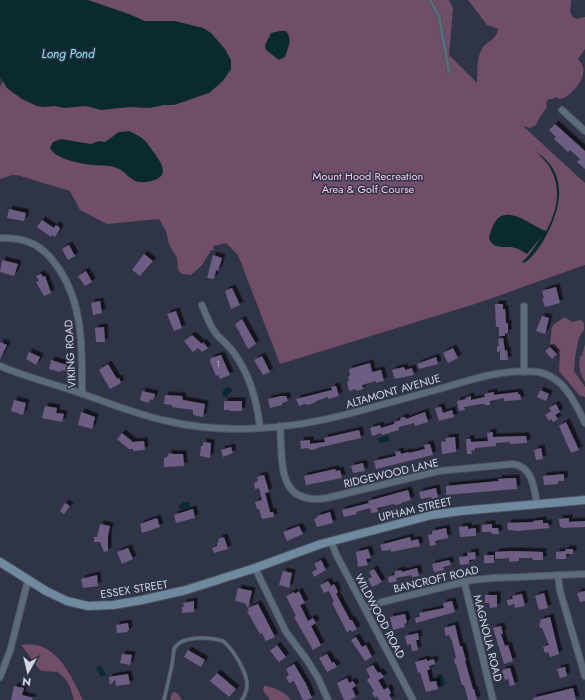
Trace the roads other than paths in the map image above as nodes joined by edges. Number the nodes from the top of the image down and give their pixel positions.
1 (430, 0) edge
2 (449, 72) dead end
3 (562, 110) dead end
4 (585, 130) edge
5 (0, 238) edge
6 (202, 305) dead end
7 (524, 306) dead end
8 (0, 366) edge
9 (524, 372) junction
10 (82, 394) junction
11 (585, 423) edge
12 (280, 426) junction
13 (260, 428) junction
14 (585, 500) edge
15 (537, 504) junction
16 (331, 541) junction
17 (0, 562) edge
18 (255, 568) junction
19 (585, 574) edge
20 (558, 575) junction
21 (28, 580) junction
22 (464, 581) junction
23 (365, 609) junction
24 (585, 676) edge
25 (0, 677) edge
26 (164, 700) edge
27 (242, 700) edge
28 (328, 700) edge
29 (413, 700) edge
30 (493, 700) edge

1 - 2 lane
3 - 4 street
5 - 10 street, VIKING ROAD
6 - 13 street
7 - 9 street
8 - 10 street, ALTAMONT AVENUE
9 - 11 street, ALTAMONT AVENUE
9 - 12 street, ALTAMONT AVENUE
10 - 13 street, ALTAMONT AVENUE
12 - 13 street, ALTAMONT AVENUE
12 - 15 street, RIDGEWOOD LANE
14 - 15 main road, UPHAM STREET
15 - 16 main road, UPHAM STREET
16 - 18 main road, UPHAM STREET
16 - 23 street, WILDWOOD ROAD
17 - 21 main road, ESSEX STREET
18 - 21 main road, ESSEX STREET
18 - 28 street
19 - 20 street, BANCROFT ROAD
20 - 22 street, BANCROFT ROAD
20 - 24 street
21 - 25 street
22 - 23 street, BANCROFT ROAD
22 - 30 street, MAGNOLIA ROAD
23 - 29 street, WILDWOOD ROAD
26 - 27 lane

